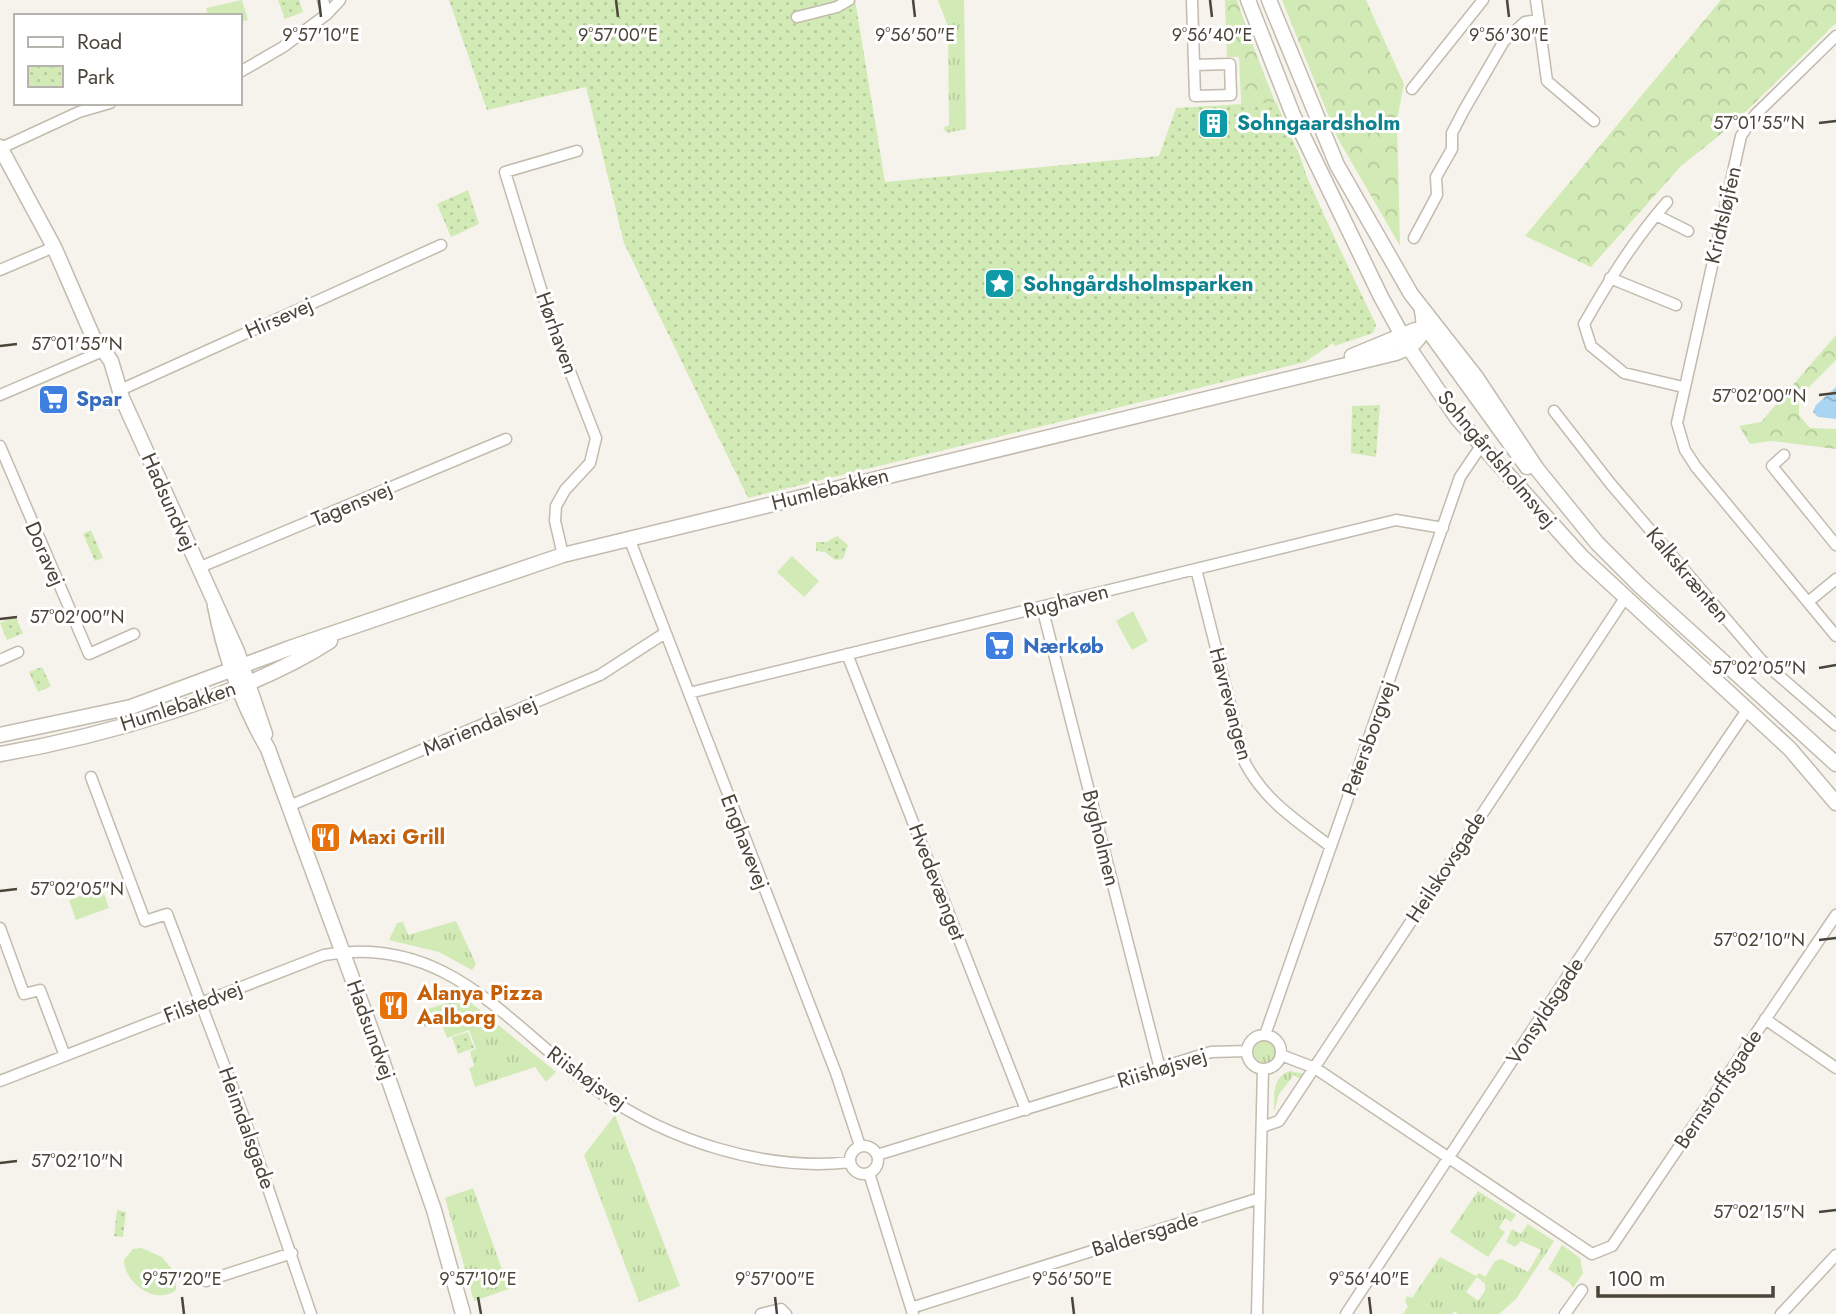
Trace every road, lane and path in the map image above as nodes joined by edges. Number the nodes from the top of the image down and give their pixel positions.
1 (323, 0) edge
2 (340, 0) edge
3 (849, 0) edge
4 (1192, 0) edge
5 (1248, 0) edge
6 (1269, 0) edge
7 (1483, 0) edge
8 (1536, 0) edge
9 (327, 14) junction
10 (797, 17) dead end
11 (1539, 20) junction
12 (1836, 36) edge
13 (1194, 65) junction
14 (242, 71) edge
15 (1412, 89) dead end
16 (103, 105) edge
17 (1594, 121) dead end
18 (0, 147) edge
19 (577, 151) dead end
20 (1667, 202) dead end
21 (1656, 215) junction
22 (1688, 231) dead end
23 (1414, 238) dead end
24 (441, 245) dead end
25 (54, 247) junction
26 (0, 270) edge
27 (1610, 278) junction
28 (1676, 305) dead end
29 (1422, 311) junction
30 (1424, 330) junction
31 (1405, 342) junction
32 (99, 348) junction
33 (1683, 387) junction
34 (120, 393) junction
35 (0, 395) edge
36 (1554, 411) dead end
37 (506, 439) dead end
38 (0, 446) edge
39 (1482, 446) junction
40 (1784, 455) dead end
41 (1443, 528) junction
42 (629, 538) junction
43 (1597, 543) junction
44 (1836, 545) edge
45 (564, 555) junction
46 (198, 568) junction
47 (1196, 569) junction
48 (1836, 579) edge
49 (1625, 598) junction
50 (1808, 602) junction
51 (1042, 607) junction
52 (345, 631) junction
53 (664, 633) junction
54 (134, 634) dead end
55 (1836, 636) edge
56 (18, 652) dead end
57 (847, 654) junction
58 (0, 660) edge
59 (238, 669) junction
60 (243, 684) junction
61 (689, 693) junction
62 (1747, 710) junction
63 (1836, 726) edge
64 (0, 735) edge
65 (0, 754) edge
66 (1836, 764) edge
67 (91, 777) dead end
68 (1819, 782) junction
69 (1836, 794) edge
70 (1836, 803) edge
71 (289, 806) junction
72 (1329, 846) junction
73 (1836, 915) edge
74 (0, 928) edge
75 (343, 952) junction
76 (202, 1002) junction
77 (1765, 1020) junction
78 (1265, 1035) junction
79 (1247, 1051) junction
80 (1281, 1055) junction
81 (65, 1056) junction
82 (1315, 1068) junction
83 (1836, 1068) edge
84 (1160, 1069) junction
85 (1263, 1069) junction
86 (0, 1081) edge
87 (1026, 1110) junction
88 (1262, 1127) junction
89 (860, 1146) junction
90 (877, 1155) junction
91 (1450, 1156) junction
92 (850, 1162) junction
93 (869, 1173) junction
94 (1260, 1198) junction
95 (292, 1253) junction
96 (1836, 1255) edge
97 (206, 1281) dead end
98 (1582, 1290) dead end
99 (912, 1311) edge
100 (311, 1314) edge
101 (463, 1314) edge
102 (761, 1314) edge
103 (786, 1314) edge
104 (1256, 1314) edge
105 (1346, 1314) edge
106 (1565, 1314) edge
107 (1781, 1314) edge

1 - 9 street
2 - 9 street
3 - 10 street
4 - 13 street
5 - 31 street, Sohngårdsholmsvej
6 - 29 street, Sohngårdsholmsvej
7 - 15 street
8 - 11 street
9 - 14 street
11 - 17 street
11 - 23 street
12 - 33 street, Kridtsløjfen
13 - 13 street
16 - 18 street
18 - 25 street, Hadsundvej
19 - 45 street, Hørhaven
20 - 21 street
21 - 22 street, Kridtsløjfen
21 - 27 street
24 - 34 street, Hirsevej
25 - 26 street
25 - 32 street, Hadsundvej
27 - 28 street
27 - 33 street
29 - 30 street
29 - 43 street, Sohngårdsholmsvej
30 - 31 street
30 - 43 street
31 - 39 street, Sohngårdsholmsvej
31 - 42 street, Humlebakken
32 - 34 street, Hadsundvej
32 - 35 street
33 - 50 street, Kridtsløjfen
34 - 46 street, Hadsundvej
36 - 63 street, Kalkskrænten
37 - 46 street, Tagensvej
38 - 54 street, Doravej
39 - 41 street, Petersborgvej
39 - 49 street, Sohngårdsholmsvej
40 - 44 street
41 - 47 street, Rughaven
41 - 72 street, Petersborgvej
42 - 45 street, Humlebakken
42 - 53 street, Enghavevej
43 - 66 street, Sohngårdsholmsvej
45 - 52 street, Humlebakken
46 - 59 street, Hadsundvej
47 - 51 street, Rughaven
47 - 72 street, Havrevangen
48 - 50 street
49 - 62 street, Sohngårdsholmsvej
49 - 82 street, Heilskovsgade
50 - 55 street, Kridtsløjfen
51 - 57 street, Rughaven
51 - 84 street, Bygholmen
52 - 59 street, Humlebakken
52 - 60 street, Humlebakken
53 - 61 street, Enghavevej
53 - 71 street, Mariendalsvej
56 - 58 street
57 - 61 street, Rughaven
57 - 87 street, Hvedevænget
59 - 60 street, Hadsundvej
59 - 64 street, Humlebakken
60 - 65 street, Humlebakken
60 - 71 street, Hadsundvej
61 - 89 street, Enghavevej
62 - 68 street, Sohngårdsholmsvej
62 - 91 street, Vonsyldsgade
67 - 76 street, Heimdalsgade
68 - 69 street
68 - 70 street, Sohngårdsholmsvej
71 - 75 street, Hadsundvej
72 - 78 street, Petersborgvej
73 - 77 street, Bernstorffsgade
74 - 81 street
75 - 76 street, Filstedvej
75 - 92 street, Riishøjsvej
75 - 101 street, Hadsundvej
76 - 81 street, Filstedvej
76 - 95 street, Heimdalsgade
77 - 83 street
77 - 91 street, Bernstorffsgade
78 - 79 street
78 - 80 street
79 - 84 street, Riishøjsvej
79 - 85 street
80 - 82 street
80 - 85 street
81 - 86 street, Filstedvej
82 - 88 street, Heilskovsgade
82 - 91 street
84 - 87 street, Riishøjsvej
85 - 88 street
87 - 90 street, Riishøjsvej
88 - 94 street
89 - 90 street
89 - 92 street
90 - 93 street
91 - 105 street, Vonsyldsgade
92 - 93 street
93 - 99 street
94 - 99 street, Baldersgade
94 - 104 street
95 - 97 street
95 - 100 street, Heimdalsgade
96 - 107 street
98 - 106 street
102 - 103 street

